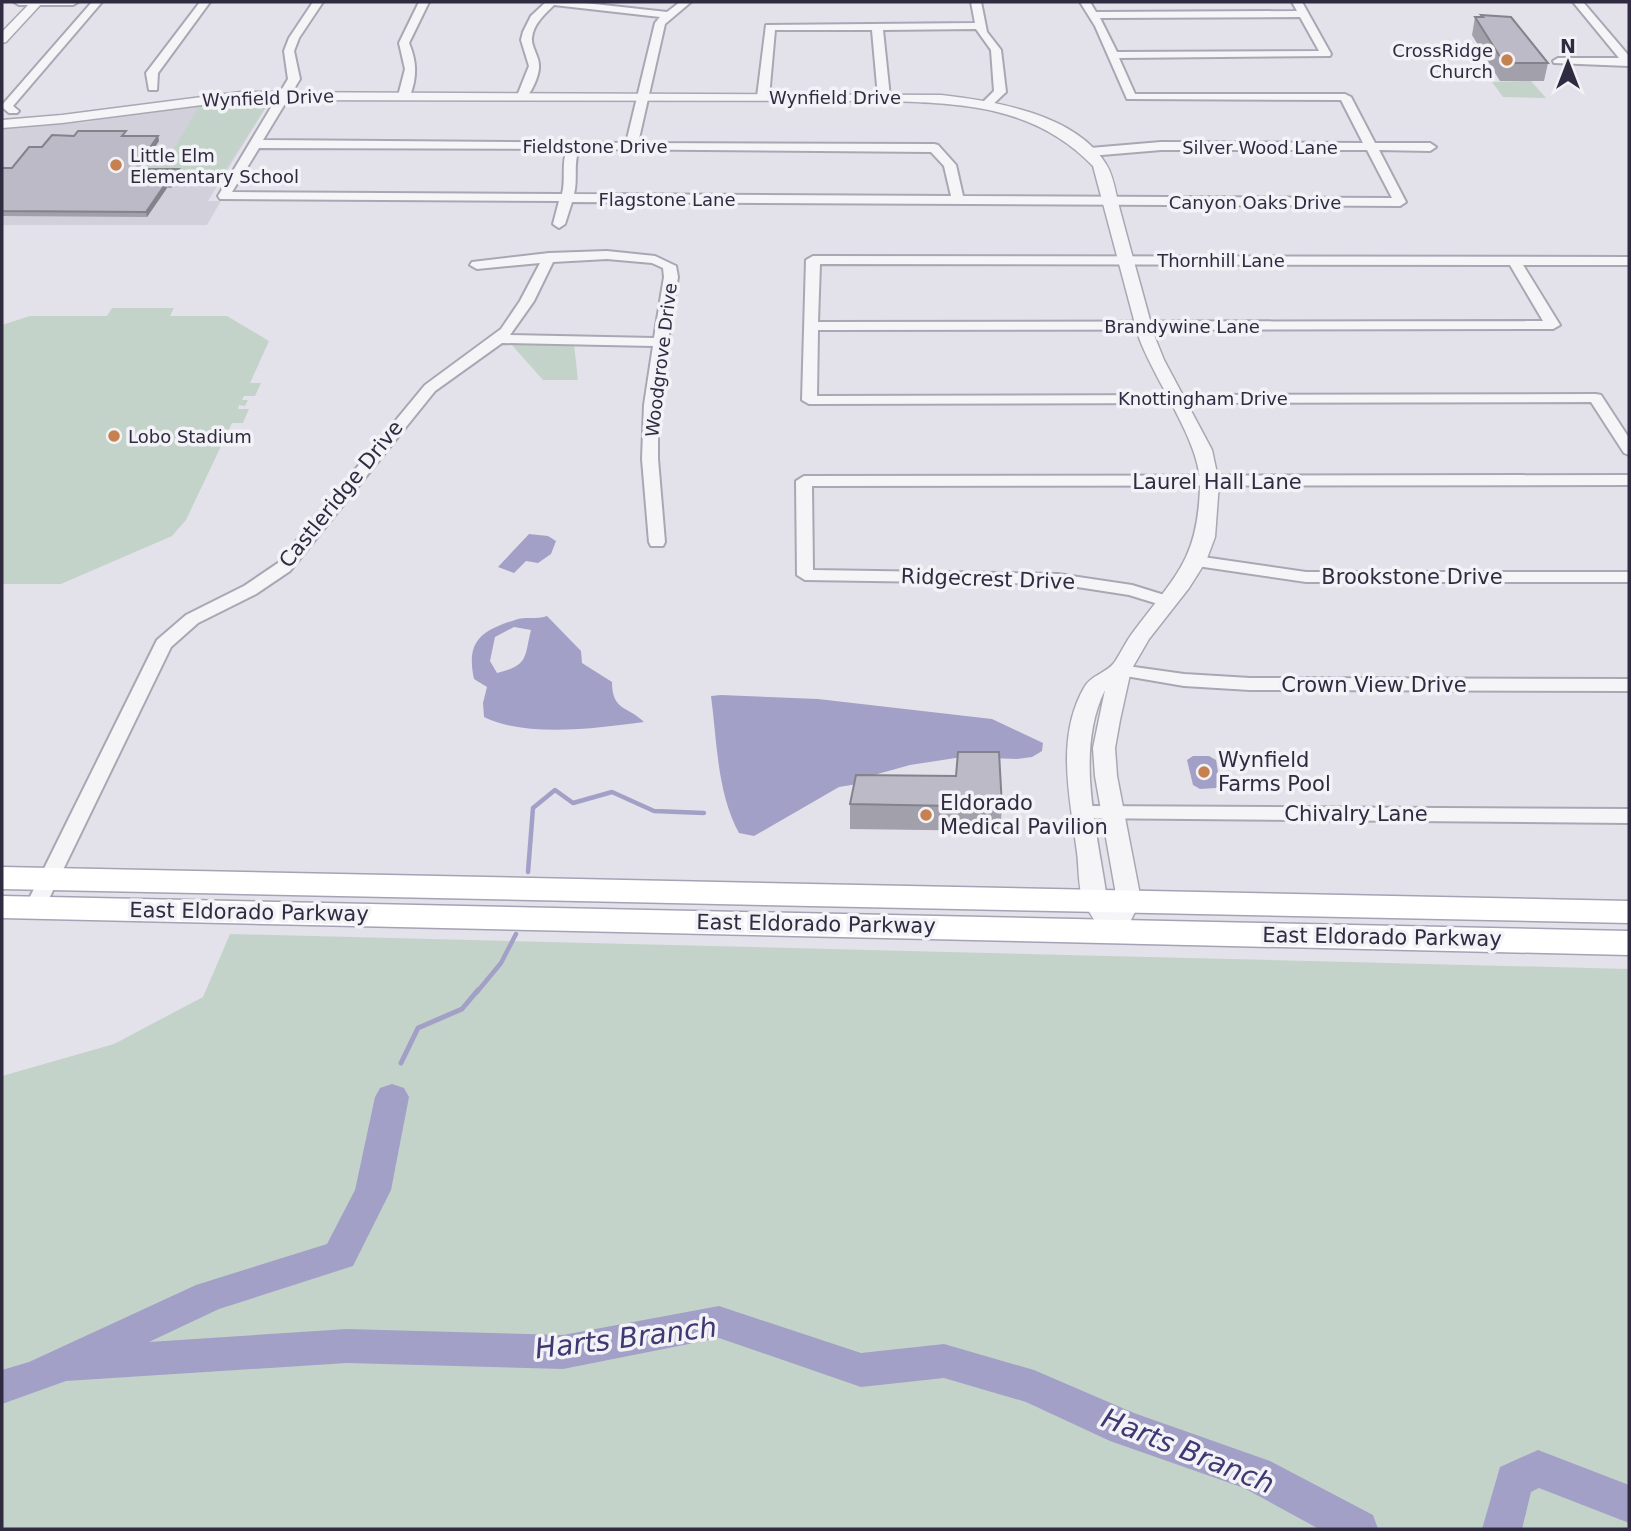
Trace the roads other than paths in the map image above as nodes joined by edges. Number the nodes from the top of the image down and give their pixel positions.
1 (19, 2) edge
2 (37, 2) edge
3 (73, 2) edge
4 (97, 2) edge
5 (205, 2) edge
6 (318, 2) edge
7 (424, 2) edge
8 (552, 2) edge
9 (686, 2) edge
10 (976, 2) edge
11 (1085, 2) edge
12 (1191, 2) edge
13 (1297, 2) edge
14 (1578, 2) edge
15 (1196, 13) junction
16 (1304, 14) junction
17 (666, 15) junction
18 (1091, 15) junction
19 (2, 20) edge
20 (877, 26) junction
21 (981, 26) junction
22 (2, 39) edge
23 (1112, 54) junction
24 (1558, 61) dead end
25 (1629, 62) edge
26 (153, 88) dead end
27 (286, 96) junction
28 (404, 96) junction
29 (523, 96) junction
30 (643, 97) junction
31 (763, 97) junction
32 (884, 97) junction
33 (986, 105) junction
34 (13, 111) dead end
35 (2, 124) edge
36 (256, 144) junction
37 (573, 146) junction
38 (631, 147) junction
39 (1371, 147) junction
40 (1430, 148) dead end
41 (1090, 152) junction
42 (567, 198) junction
43 (958, 201) junction
44 (1111, 201) junction
45 (559, 224) dead end
46 (549, 257) junction
47 (813, 260) joint
48 (1126, 260) junction
49 (1514, 261) junction
50 (1629, 261) edge
51 (477, 265) dead end
52 (811, 326) junction
53 (1144, 326) junction
54 (498, 340) junction
55 (662, 342) junction
56 (1175, 398) junction
57 (1597, 398) joint
58 (809, 400) joint
59 (1629, 450) edge
60 (1629, 480) edge
61 (1210, 483) junction
62 (657, 542) dead end
63 (1196, 561) junction
64 (805, 575) joint
65 (1629, 577) edge
66 (1168, 602) junction
67 (1120, 670) junction
68 (1629, 685) edge
69 (1084, 813) junction
70 (1113, 814) junction
71 (1629, 816) edge
72 (2, 878) edge
73 (50, 878) junction
74 (1095, 900) junction
75 (1129, 900) junction
76 (2, 907) edge
77 (35, 907) junction
78 (1629, 912) edge
79 (1114, 930) junction
80 (1629, 943) edge

1 - 2 street
1 - 19 street
2 - 3 street
2 - 22 street
4 - 34 street
5 - 26 street
6 - 27 street
7 - 28 street
8 - 17 street
8 - 29 street
9 - 17 street
10 - 21 street
11 - 18 street
12 - 15 street
13 - 16 street
14 - 25 street
15 - 16 street
15 - 18 street
16 - 23 street
17 - 30 street
18 - 23 street
20 - 21 street
20 - 31 street
20 - 32 street
21 - 33 street
23 - 39 street
24 - 25 street
27 - 28 street, Wynfield Drive
27 - 35 street, Wynfield Drive
27 - 36 street
28 - 29 street, Wynfield Drive
29 - 30 street, Wynfield Drive
30 - 31 street, Wynfield Drive
30 - 38 street
31 - 32 street, Wynfield Drive
32 - 33 street, Wynfield Drive
33 - 41 street, Wynfield Drive
36 - 37 street, Fieldstone Drive
36 - 42 street, Flagstone Lane
37 - 38 street, Fieldstone Drive
37 - 42 street
38 - 43 street, Fieldstone Drive
39 - 40 street, Silver Wood Lane
39 - 41 street, Silver Wood Lane
39 - 44 street, Canyon Oaks Drive
41 - 44 street, Wynfield Drive
42 - 43 street, Flagstone Lane
42 - 45 street
43 - 44 street, Flagstone Lane
44 - 48 street, Wynfield Drive
46 - 51 street
46 - 54 street, Castleridge Drive
46 - 55 street, Woodgrove Drive
47 - 48 street, Thornhill Lane
47 - 52 street
48 - 49 street, Thornhill Lane
48 - 53 street, Wynfield Drive
49 - 50 street, Thornhill Lane
49 - 53 street, Brandywine Lane
52 - 53 street, Brandywine Lane
52 - 58 street
53 - 56 street, Wynfield Drive
54 - 55 street
54 - 73 street, Castleridge Drive
55 - 62 street, Woodgrove Drive
56 - 57 street, Knottingham Drive
56 - 58 street, Knottingham Drive
56 - 61 street, Wynfield Drive
57 - 59 street
60 - 61 street, Laurel Hall Lane
61 - 63 street, Wynfield Drive
61 - 64 street, Laurel Hall Lane
63 - 65 street, Brookstone Drive
63 - 66 street, Wynfield Drive
64 - 66 street, Ridgecrest Drive
66 - 67 street, Wynfield Drive
67 - 68 street, Crown View Drive
67 - 69 street, Wynfield Drive
67 - 70 street, Wynfield Drive
69 - 70 street, Chivalry Lane
69 - 74 street, Wynfield Drive
70 - 71 street, Chivalry Lane
70 - 75 street, Wynfield Drive
72 - 73 main road, East Eldorado Parkway
73 - 74 main road, East Eldorado Parkway
73 - 77 street, Castleridge Drive
74 - 75 main road, East Eldorado Parkway
74 - 79 street, Wynfield Drive
75 - 78 main road, East Eldorado Parkway
75 - 79 street
76 - 77 main road, East Eldorado Parkway
77 - 79 main road, East Eldorado Parkway
79 - 80 main road, East Eldorado Parkway

